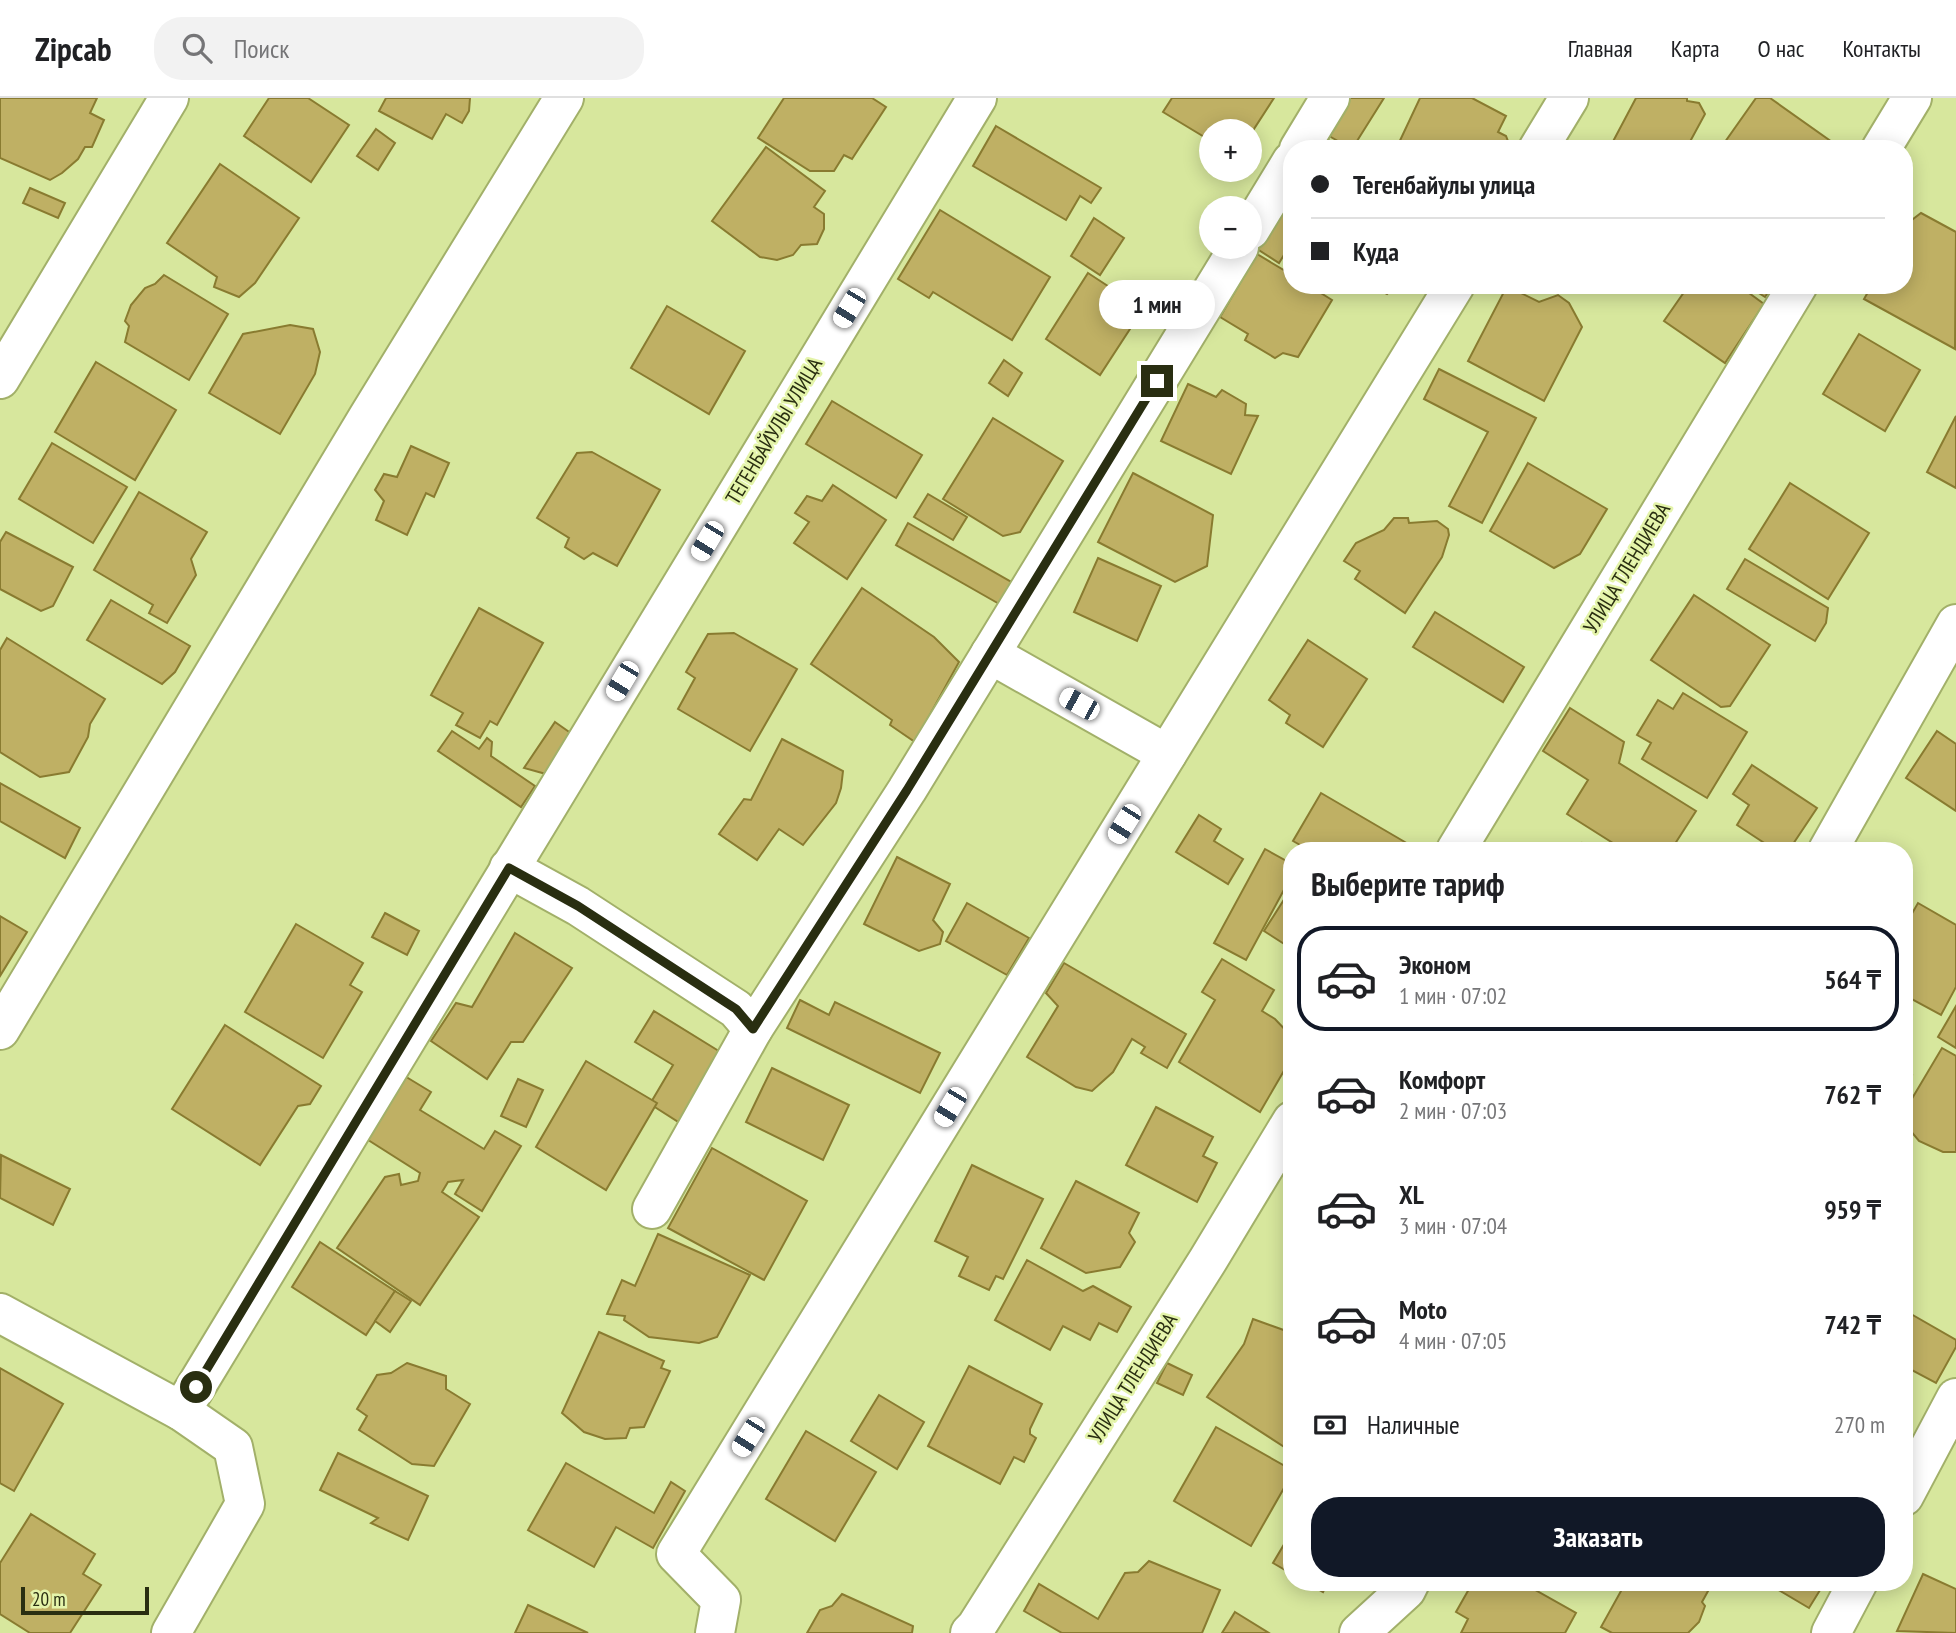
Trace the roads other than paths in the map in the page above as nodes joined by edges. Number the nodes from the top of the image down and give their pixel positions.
1 (169, 98) edge
2 (564, 98) edge
3 (977, 98) edge
4 (1330, 98) edge
5 (1570, 98) edge
6 (1912, 98) edge
7 (1304, 140) edge
8 (1544, 140) edge
9 (1886, 140) edge
10 (1283, 176) edge
11 (1262, 210) edge
12 (1232, 259) edge
13 (1449, 294) edge
14 (1793, 294) edge
15 (0, 379) edge
16 (1956, 624) edge
17 (990, 654) junction
18 (1167, 754) junction
19 (1461, 842) edge
20 (1833, 842) edge
21 (509, 868) junction
22 (753, 1029) junction
23 (0, 1030) edge
24 (1283, 1136) edge
25 (652, 1209) dead end
26 (0, 1313) edge
27 (1956, 1398) edge
28 (181, 1411) junction
29 (1913, 1479) edge
30 (1405, 1591) edge
31 (1853, 1591) edge
32 (171, 1633) edge
33 (715, 1633) edge
34 (970, 1633) edge
35 (1359, 1633) edge
36 (1831, 1633) edge

1 - 15 street
2 - 23 street
3 - 21 street, ТЕГЕНБАЙУЛЫ УЛИЦА
4 - 7 street
5 - 8 street
6 - 9 street
10 - 11 street
12 - 17 street
13 - 18 street
14 - 19 street, УЛИЦА ТЛЕНДИЕВА
16 - 20 street
17 - 18 street
17 - 22 street
18 - 33 street
21 - 22 street
21 - 28 street, ТЕГЕНБАЙУЛЫ УЛИЦА
22 - 25 street
24 - 34 street, УЛИЦА ТЛЕНДИЕВА
26 - 28 street
27 - 29 street
28 - 32 street
30 - 35 street
31 - 36 street

